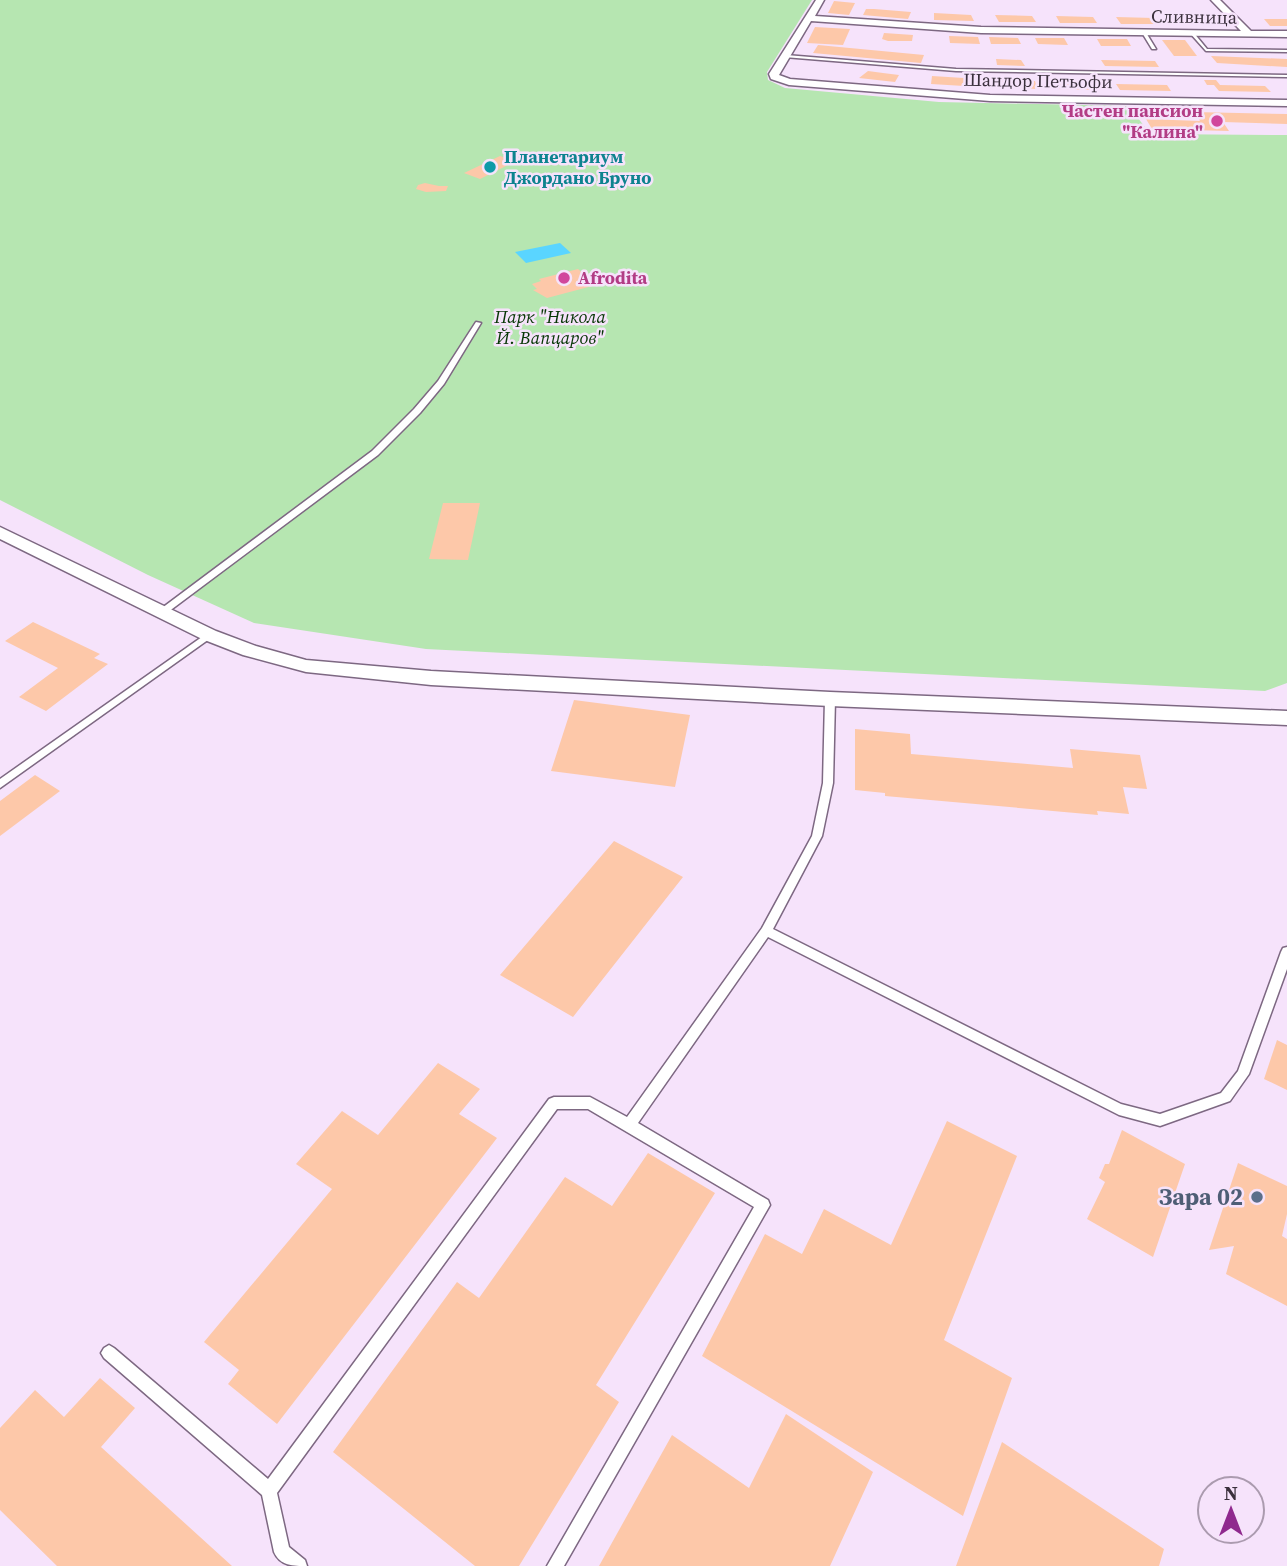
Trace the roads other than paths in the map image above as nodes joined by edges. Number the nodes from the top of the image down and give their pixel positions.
1 (820, 0) edge
2 (1215, 0) edge
3 (807, 18) junction
4 (1143, 32) junction
5 (1191, 33) junction
6 (1248, 33) junction
7 (1287, 34) edge
8 (1154, 48) dead end
9 (1287, 51) edge
10 (786, 55) junction
11 (1287, 76) edge
12 (1287, 103) edge
13 (478, 323) dead end
14 (0, 532) edge
15 (161, 613) junction
16 (209, 635) junction
17 (830, 699) junction
18 (1287, 718) edge
19 (0, 784) edge
20 (766, 931) junction
21 (1287, 952) edge
22 (629, 1125) junction
23 (109, 1353) dead end
24 (269, 1492) junction
25 (299, 1566) edge
26 (555, 1566) edge

1 - 3 street
2 - 6 street
3 - 4 street, Сливница
3 - 10 street
4 - 5 street, Сливница
4 - 8 lane
5 - 6 street, Сливница
5 - 9 lane
6 - 7 street, Сливница
10 - 11 lane
10 - 12 street, Шандор Петьофи
13 - 15 lane
14 - 15 street
15 - 16 street
16 - 17 street
16 - 19 lane
17 - 18 street
17 - 20 lane
20 - 21 lane
20 - 22 lane
22 - 24 lane
22 - 26 lane
23 - 24 lane
24 - 25 lane

